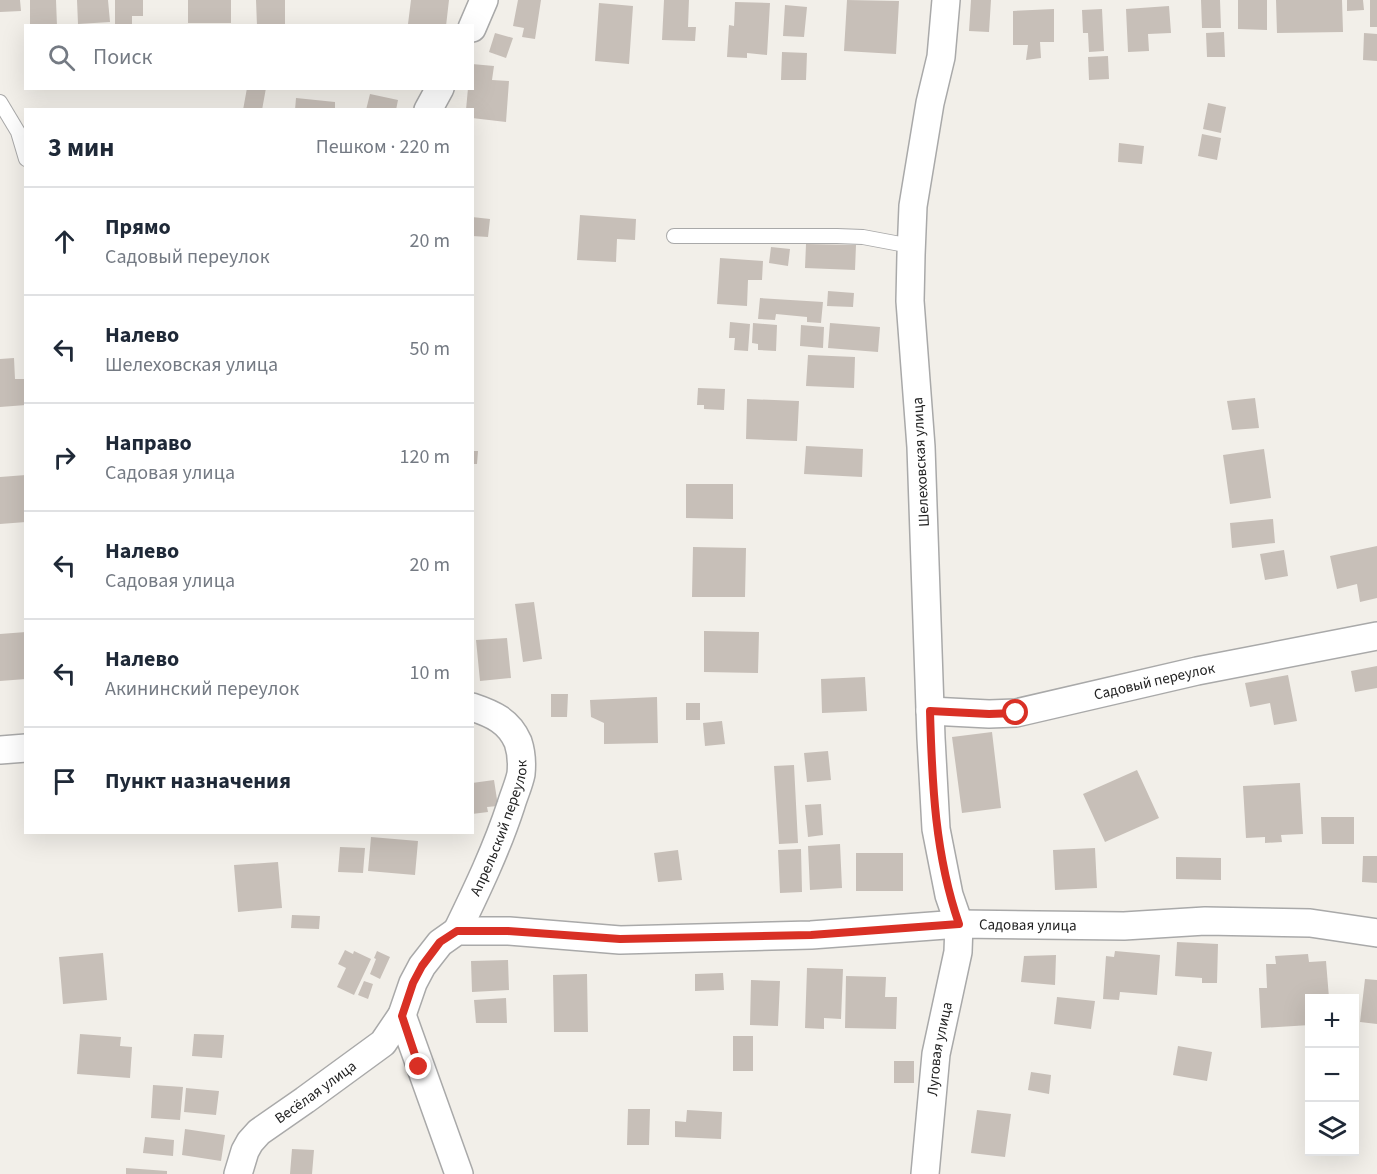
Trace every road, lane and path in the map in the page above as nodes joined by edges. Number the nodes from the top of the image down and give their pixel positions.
1 (484, 0) edge
2 (946, 0) edge
3 (474, 24) edge
4 (439, 90) edge
5 (0, 102) edge
6 (429, 108) edge
7 (24, 152) edge
8 (674, 236) dead end
9 (911, 246) junction
10 (1377, 636) edge
11 (474, 708) edge
12 (930, 711) junction
13 (24, 748) edge
14 (0, 750) edge
15 (959, 924) junction
16 (457, 931) junction
17 (1377, 933) edge
18 (402, 1016) junction
19 (238, 1174) edge
20 (459, 1174) edge
21 (925, 1174) edge

1 - 3 street
2 - 9 street, Шелеховская улица
4 - 6 street
5 - 7 lane
8 - 9 lane
9 - 12 street, Шелеховская улица
10 - 12 street, Садовый переулок
11 - 16 street, Апрельский переулок
12 - 15 street, Шелеховская улица
13 - 14 street
15 - 16 street, Садовая улица
15 - 17 street, Садовая улица
15 - 21 street, Луговая улица
16 - 18 street
18 - 19 street, Весёлая улица
18 - 20 street

